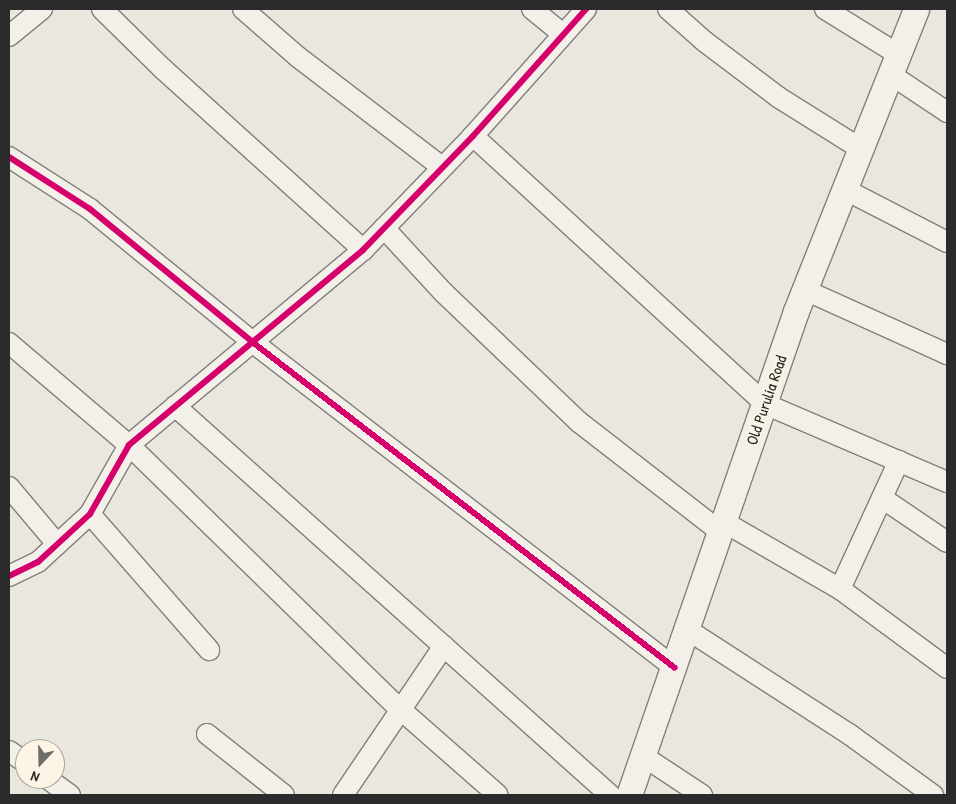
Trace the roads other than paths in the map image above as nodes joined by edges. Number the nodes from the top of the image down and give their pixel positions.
1 (42, 9) edge
2 (102, 9) edge
3 (243, 9) edge
4 (532, 9) edge
5 (586, 9) edge
6 (668, 9) edge
7 (825, 9) edge
8 (916, 9) edge
9 (563, 34) junction
10 (9, 36) edge
11 (894, 64) junction
12 (947, 112) edge
13 (472, 136) junction
14 (861, 149) junction
15 (9, 157) edge
16 (442, 167) junction
17 (844, 189) junction
18 (384, 228) junction
19 (947, 242) edge
20 (363, 250) junction
21 (805, 290) junction
22 (251, 341) junction
23 (9, 343) edge
24 (947, 354) edge
25 (765, 404) junction
26 (175, 406) junction
27 (129, 445) junction
28 (898, 461) junction
29 (947, 482) edge
30 (9, 487) edge
31 (882, 498) junction
32 (90, 514) junction
33 (723, 527) junction
34 (947, 542) edge
35 (57, 544) junction
36 (9, 576) edge
37 (840, 590) junction
38 (688, 630) junction
39 (444, 646) junction
40 (210, 650) dead end
41 (675, 668) junction
42 (947, 668) edge
43 (400, 709) junction
44 (208, 734) dead end
45 (643, 756) junction
46 (284, 795) edge
47 (343, 795) edge
48 (498, 795) edge
49 (610, 795) edge
50 (629, 795) edge
51 (702, 795) edge
52 (933, 795) edge

1 - 10 street
2 - 20 street
3 - 16 street
4 - 9 street
5 - 9 street
6 - 14 street
7 - 11 street
8 - 11 main road, Old Purulia Road
9 - 13 street
11 - 12 street
11 - 14 main road, Old Purulia Road
13 - 16 street
13 - 25 street
14 - 17 main road, Old Purulia Road
15 - 22 street
16 - 18 street
17 - 19 street
17 - 21 main road, Old Purulia Road
18 - 20 street
18 - 33 street
20 - 22 street
21 - 24 street
21 - 25 main road, Old Purulia Road
22 - 26 street
22 - 41 street
23 - 27 street
25 - 28 street
25 - 33 main road, Old Purulia Road
26 - 27 street
26 - 39 street
27 - 32 street
27 - 43 street
28 - 29 street
28 - 31 street
30 - 35 street
31 - 34 street
31 - 37 street
32 - 35 street
32 - 40 street
33 - 37 street
33 - 38 main road, Old Purulia Road
35 - 36 street
37 - 42 street
38 - 41 main road, Old Purulia Road
38 - 52 street
39 - 43 street
39 - 49 street
41 - 45 main road, Old Purulia Road
43 - 47 street
43 - 48 street
44 - 46 street
45 - 50 main road, Old Purulia Road
45 - 51 street

